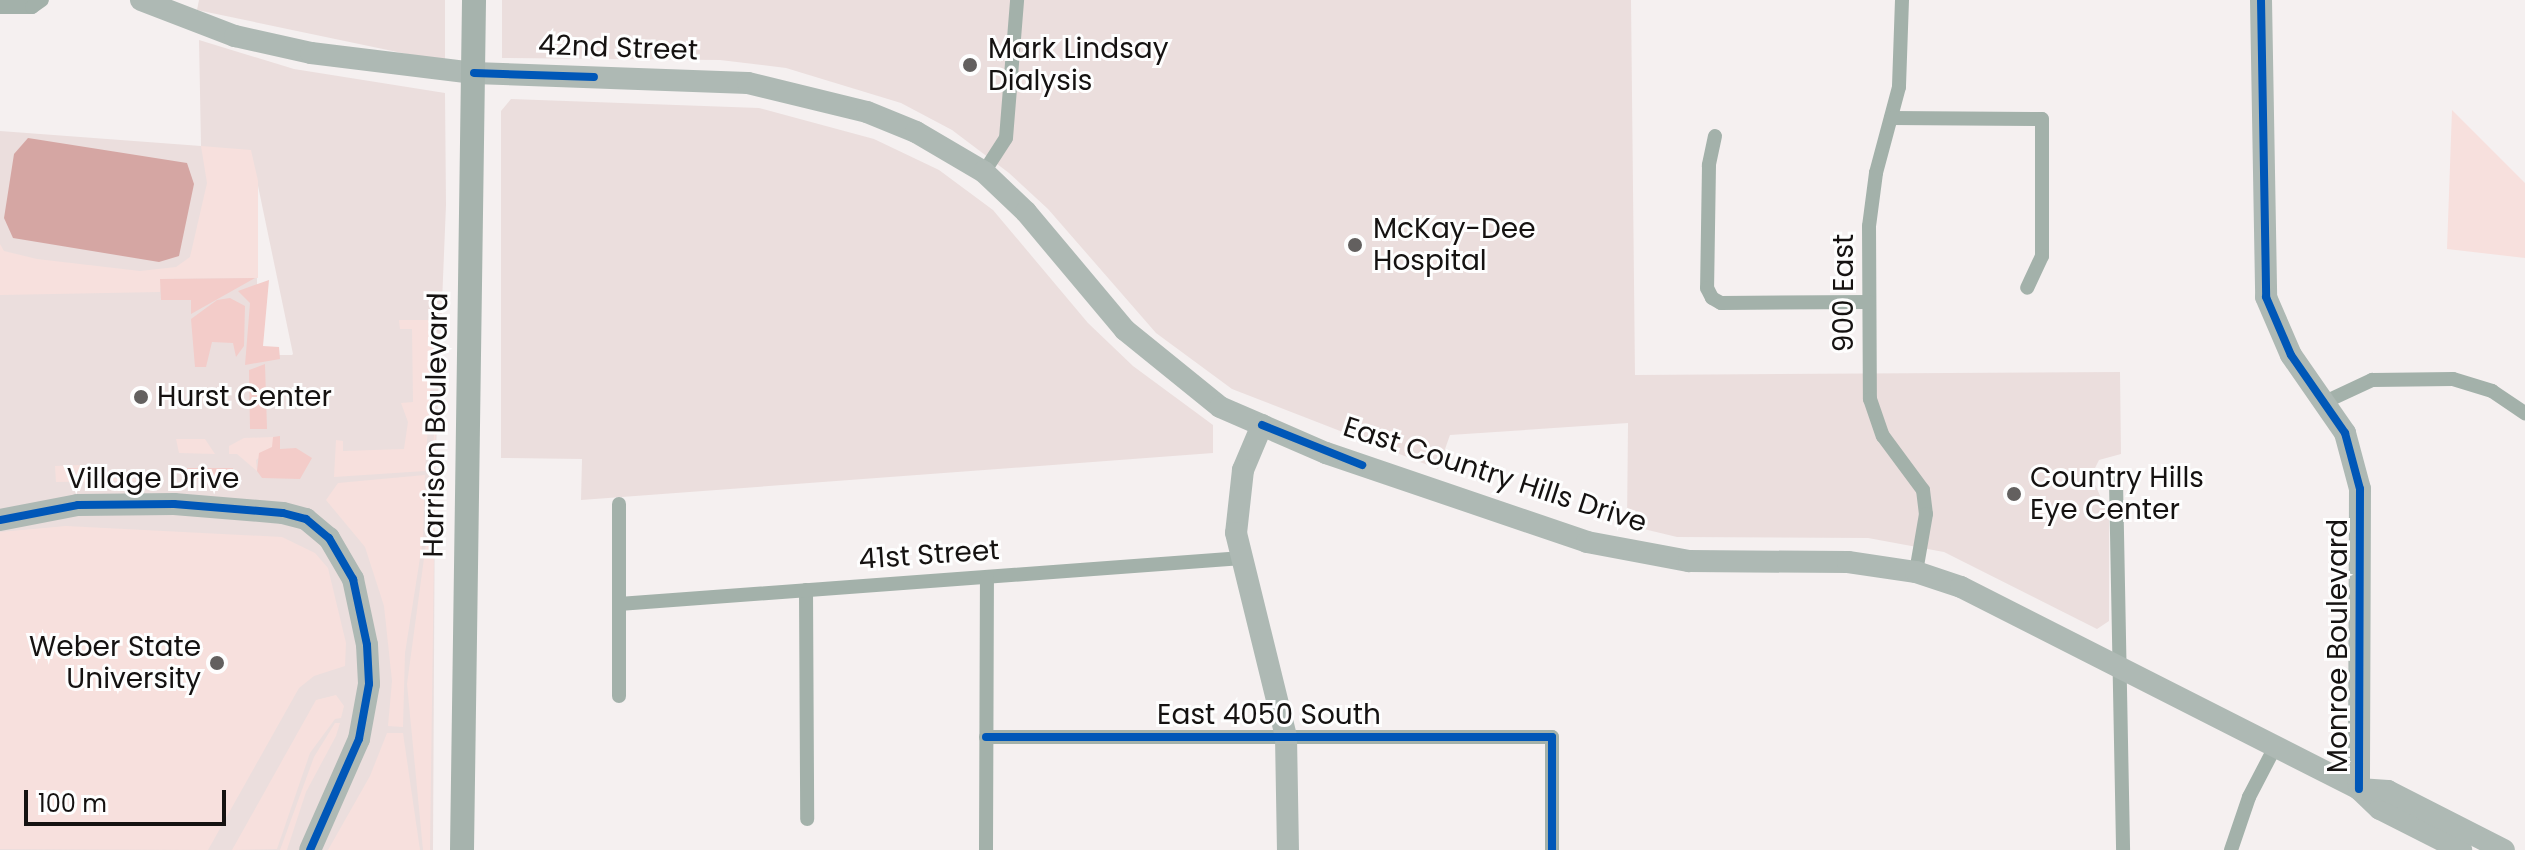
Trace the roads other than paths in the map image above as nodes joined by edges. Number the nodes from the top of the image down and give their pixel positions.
1 (42, 0) edge
2 (141, 0) edge
3 (474, 0) edge
4 (1017, 0) edge
5 (1902, 0) edge
6 (2261, 0) edge
7 (0, 7) edge
8 (474, 73) junction
9 (1891, 118) junction
10 (1715, 136) dead end
11 (984, 172) junction
12 (2027, 288) dead end
13 (1869, 302) junction
14 (2327, 401) junction
15 (2525, 413) edge
16 (1262, 425) junction
17 (2116, 481) dead end
18 (619, 504) dead end
19 (0, 520) edge
20 (1242, 558) junction
21 (1916, 572) junction
22 (987, 577) junction
23 (806, 590) junction
24 (619, 604) junction
25 (2120, 669) junction
26 (619, 696) dead end
27 (986, 737) junction
28 (1286, 737) junction
29 (2275, 747) junction
30 (2359, 789) junction
31 (807, 819) dead end
32 (310, 850) edge
33 (462, 850) edge
34 (986, 850) edge
35 (1288, 850) edge
36 (1552, 850) edge
37 (2123, 850) edge
38 (2231, 850) edge
39 (2461, 850) edge
40 (2504, 850) edge

1 - 7 street
2 - 8 main road, 42nd Street
3 - 8 main road, Harrison Boulevard
4 - 11 street
5 - 9 street, 900 East
6 - 14 main road, Monroe Boulevard
8 - 11 main road, 42nd Street
8 - 33 main road, Harrison Boulevard
9 - 12 street
9 - 13 street, 900 East
10 - 13 street
11 - 16 main road, East Country Hills Drive
13 - 21 street, 900 East
14 - 15 street
14 - 30 main road, Monroe Boulevard
16 - 20 main road
16 - 21 main road, East Country Hills Drive
17 - 25 street
18 - 24 street
19 - 32 main road, Village Drive
20 - 22 street, 41st Street
20 - 28 main road
21 - 25 main road, East Country Hills Drive
22 - 23 street, 41st Street
22 - 27 street
23 - 24 street, 41st Street
23 - 31 street
24 - 26 street
25 - 29 main road, East Country Hills Drive
25 - 37 street
27 - 28 street, East 4050 South
27 - 34 street
28 - 35 main road
28 - 36 street, East 4050 South
29 - 30 main road, East Country Hills Drive
29 - 38 street
30 - 39 main road
30 - 40 main road

